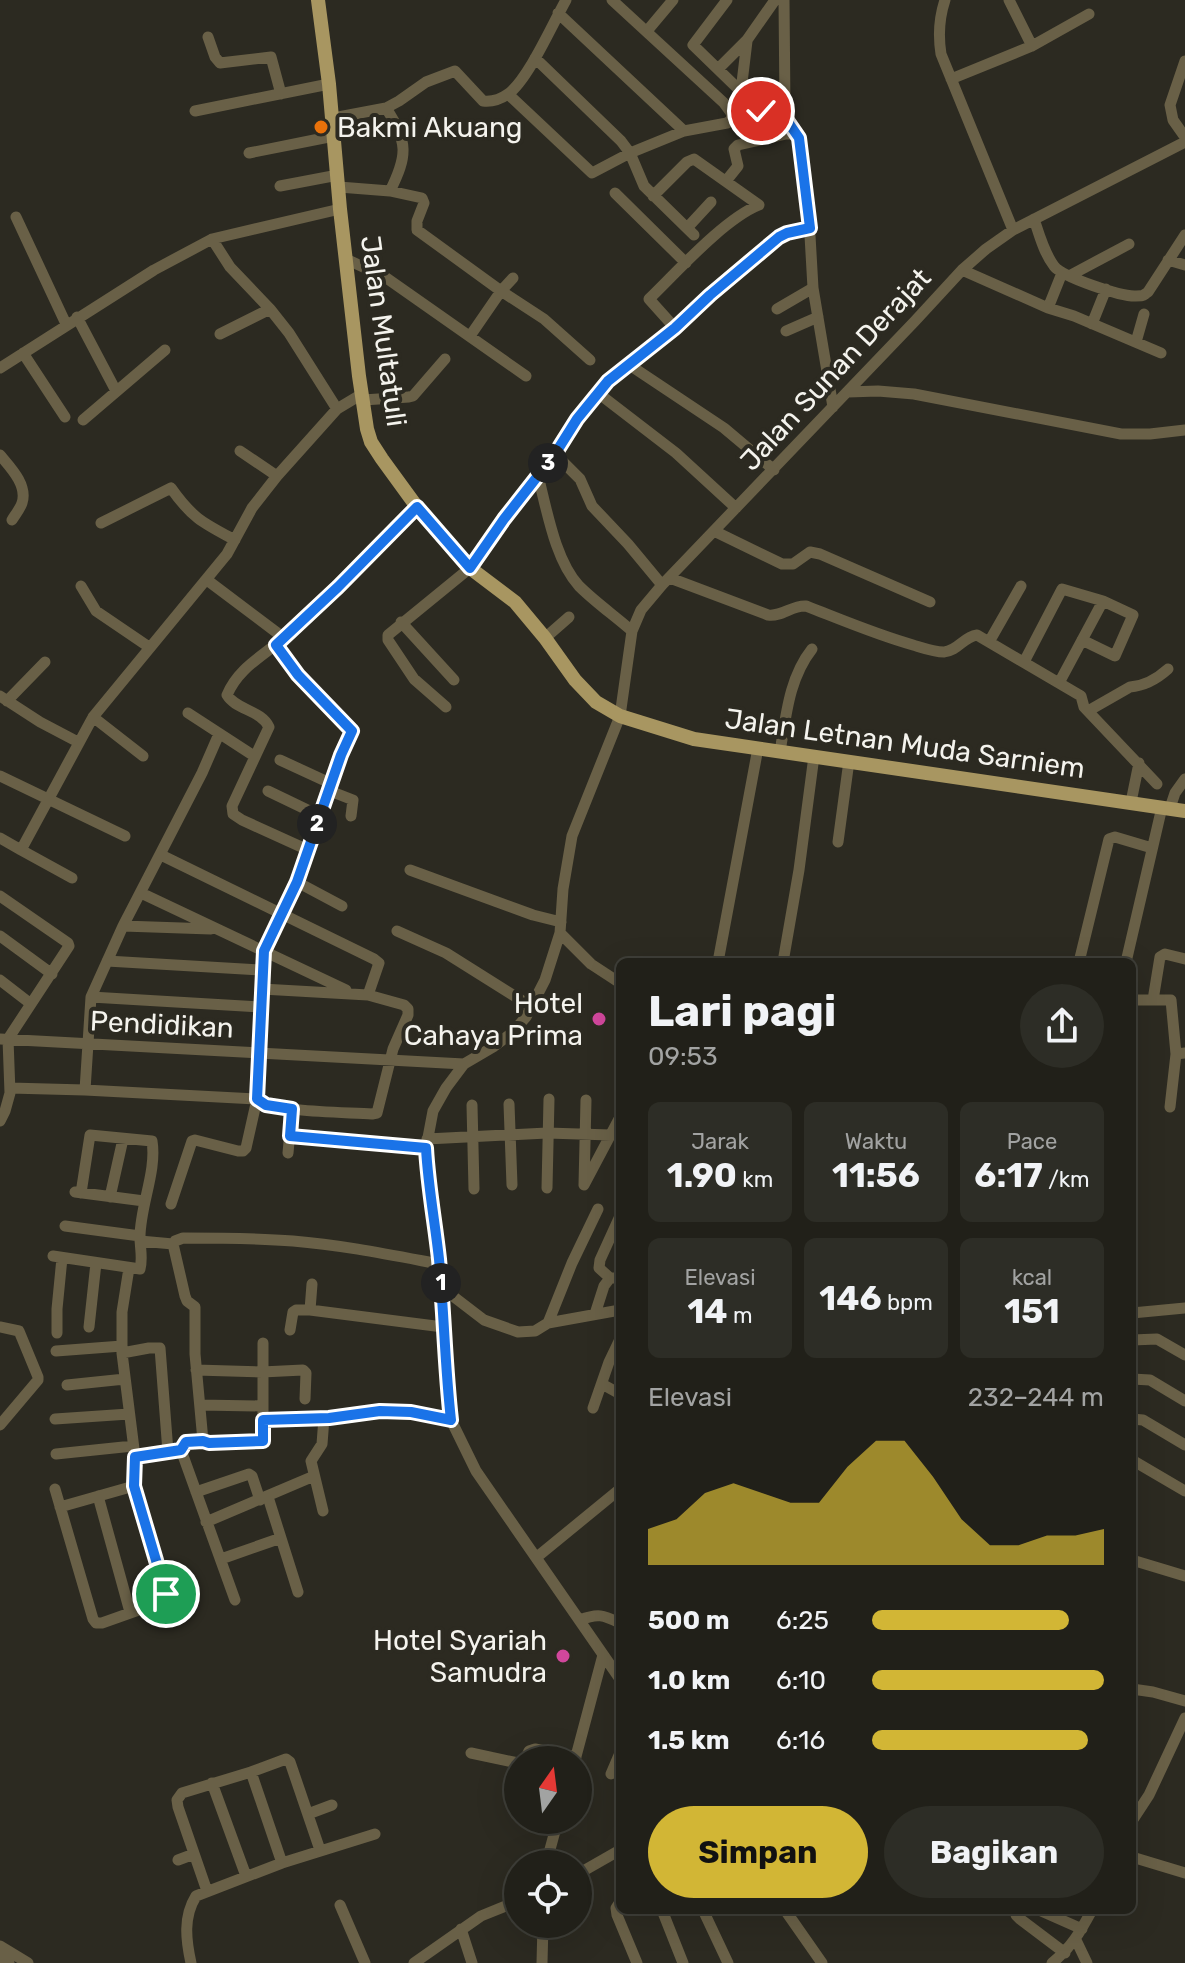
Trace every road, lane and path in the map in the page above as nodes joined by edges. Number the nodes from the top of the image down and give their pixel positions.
1 (318, 0) edge
2 (566, 0) edge
3 (612, 0) edge
4 (673, 0) edge
5 (727, 0) edge
6 (775, 0) edge
7 (784, 0) edge
8 (945, 0) edge
9 (1009, 0) edge
10 (558, 13) junction
11 (1089, 14) dead end
12 (647, 31) junction
13 (208, 37) dead end
14 (747, 40) junction
15 (1032, 46) junction
16 (535, 58) junction
17 (1185, 61) edge
18 (718, 69) junction
19 (951, 79) junction
20 (329, 84) junction
21 (741, 91) junction
22 (281, 94) junction
23 (508, 94) junction
24 (386, 108) junction
25 (195, 111) dead end
26 (333, 118) junction
27 (788, 122) junction
28 (684, 131) junction
29 (795, 134) junction
30 (334, 136) junction
31 (1184, 143) edge
32 (249, 153) dead end
33 (630, 153) junction
34 (338, 181) junction
35 (726, 181) junction
36 (280, 186) dead end
37 (390, 191) junction
38 (615, 193) dead end
39 (653, 196) junction
40 (711, 202) dead end
41 (340, 209) junction
42 (16, 217) dead end
43 (1034, 219) junction
44 (810, 228) junction
45 (1013, 230) junction
46 (1185, 235) edge
47 (212, 239) junction
48 (1129, 244) dead end
49 (348, 260) junction
50 (1168, 260) junction
51 (686, 263) junction
52 (1185, 265) edge
53 (962, 270) junction
54 (1066, 274) junction
55 (513, 278) dead end
56 (813, 288) junction
57 (1106, 289) junction
58 (501, 291) junction
59 (1048, 308) junction
60 (270, 309) junction
61 (777, 309) dead end
62 (1144, 314) dead end
63 (818, 317) junction
64 (71, 321) junction
65 (1092, 324) junction
66 (675, 328) junction
67 (786, 331) dead end
68 (220, 334) dead end
69 (470, 336) junction
70 (1136, 342) junction
71 (165, 350) dead end
72 (23, 353) junction
73 (1161, 353) dead end
74 (445, 359) dead end
75 (590, 360) dead end
76 (628, 364) junction
77 (0, 368) edge
78 (526, 376) dead end
79 (116, 391) junction
80 (848, 392) junction
81 (598, 393) junction
82 (362, 397) junction
83 (833, 407) junction
84 (337, 409) junction
85 (65, 417) dead end
86 (83, 420) dead end
87 (1185, 430) edge
88 (240, 451) dead end
89 (555, 454) junction
90 (1, 458) edge
91 (774, 470) junction
92 (277, 476) junction
93 (538, 476) junction
94 (417, 507) junction
95 (736, 508) junction
96 (12, 520) dead end
97 (101, 523) dead end
98 (714, 531) junction
99 (235, 540) junction
100 (470, 568) junction
101 (207, 580) junction
102 (666, 582) junction
103 (81, 586) dead end
104 (1021, 586) dead end
105 (1103, 601) junction
106 (930, 602) dead end
107 (569, 617) dead end
108 (401, 622) junction
109 (632, 631) junction
110 (545, 638) junction
111 (1082, 640) junction
112 (280, 641) junction
113 (989, 642) junction
114 (149, 647) junction
115 (812, 649) dead end
116 (45, 662) dead end
117 (1024, 662) junction
118 (1168, 669) dead end
119 (454, 680) dead end
120 (1059, 683) junction
121 (3, 698) edge
122 (446, 707) dead end
123 (1088, 711) junction
124 (188, 713) dead end
125 (620, 716) junction
126 (93, 717) junction
127 (219, 734) junction
128 (78, 742) junction
129 (758, 748) junction
130 (780, 752) junction
131 (143, 756) dead end
132 (254, 756) junction
133 (814, 756) junction
134 (280, 760) dead end
135 (849, 761) junction
136 (1139, 763) junction
137 (0, 776) edge
138 (1185, 779) edge
139 (1157, 784) dead end
140 (331, 787) junction
141 (268, 791) dead end
142 (48, 800) junction
143 (1131, 802) junction
144 (1166, 808) junction
145 (1185, 811) edge
146 (320, 816) junction
147 (351, 816) dead end
148 (125, 836) dead end
149 (0, 838) edge
150 (838, 842) dead end
151 (1152, 848) junction
152 (21, 850) junction
153 (308, 850) junction
154 (161, 855) junction
155 (410, 870) dead end
156 (72, 878) dead end
157 (297, 882) junction
158 (141, 893) junction
159 (0, 896) edge
160 (342, 906) dead end
161 (282, 914) junction
162 (123, 926) junction
163 (561, 928) junction
164 (218, 929) junction
165 (397, 931) dead end
166 (0, 936) edge
167 (264, 951) junction
168 (719, 958) edge
169 (784, 958) edge
170 (1080, 958) edge
171 (1127, 958) edge
172 (1185, 959) edge
173 (107, 961) junction
174 (262, 970) junction
175 (52, 974) junction
176 (0, 980) edge
177 (616, 980) edge
178 (262, 989) junction
179 (354, 994) junction
180 (368, 995) junction
181 (91, 997) junction
182 (1136, 1000) edge
183 (1153, 1000) junction
184 (31, 1004) junction
185 (260, 1007) junction
186 (532, 1007) junction
187 (4, 1039) edge
188 (86, 1044) junction
189 (260, 1053) junction
190 (1180, 1054) edge
191 (390, 1059) junction
192 (464, 1064) junction
193 (85, 1090) junction
194 (7, 1091) edge
195 (257, 1099) junction
196 (549, 1099) dead end
197 (586, 1100) dead end
198 (509, 1104) dead end
199 (472, 1105) dead end
200 (1170, 1107) dead end
201 (292, 1109) junction
202 (0, 1121) edge
203 (616, 1125) edge
204 (547, 1133) junction
205 (585, 1133) junction
206 (611, 1135) junction
207 (290, 1136) junction
208 (510, 1136) junction
209 (472, 1138) junction
210 (123, 1139) junction
211 (427, 1144) junction
212 (288, 1153) dead end
213 (512, 1185) dead end
214 (547, 1188) dead end
215 (474, 1189) dead end
216 (110, 1197) junction
217 (144, 1201) junction
218 (171, 1204) dead end
219 (598, 1209) dead end
220 (616, 1225) edge
221 (65, 1226) dead end
222 (140, 1238) junction
223 (173, 1244) junction
224 (96, 1263) junction
225 (439, 1264) junction
226 (129, 1268) junction
227 (615, 1278) edge
228 (312, 1284) dead end
229 (441, 1287) junction
230 (1185, 1308) edge
231 (310, 1310) junction
232 (616, 1311) edge
233 (1136, 1313) edge
234 (595, 1314) junction
235 (548, 1323) junction
236 (0, 1327) edge
237 (89, 1327) dead end
238 (443, 1327) junction
239 (290, 1330) dead end
240 (57, 1333) dead end
241 (1136, 1340) edge
242 (263, 1343) dead end
243 (616, 1347) edge
244 (122, 1349) junction
245 (56, 1351) dead end
246 (1185, 1355) edge
247 (196, 1370) junction
248 (262, 1372) junction
249 (125, 1379) junction
250 (1136, 1379) edge
251 (602, 1384) junction
252 (67, 1385) dead end
253 (616, 1392) edge
254 (305, 1399) dead end
255 (1185, 1401) edge
256 (0, 1403) edge
257 (200, 1405) junction
258 (263, 1406) junction
259 (593, 1408) dead end
260 (9, 1412) junction
261 (129, 1414) junction
262 (324, 1418) junction
263 (55, 1419) dead end
264 (1136, 1419) edge
265 (263, 1420) junction
266 (451, 1420) junction
267 (0, 1425) edge
268 (203, 1441) junction
269 (1185, 1445) edge
270 (175, 1451) junction
271 (134, 1452) junction
272 (56, 1454) dead end
273 (1136, 1462) edge
274 (314, 1476) junction
275 (134, 1486) junction
276 (55, 1489) dead end
277 (1185, 1491) edge
278 (196, 1492) junction
279 (616, 1492) edge
280 (98, 1496) junction
281 (264, 1498) junction
282 (60, 1507) junction
283 (323, 1511) dead end
284 (206, 1522) junction
285 (281, 1538) junction
286 (537, 1557) junction
287 (221, 1559) junction
288 (1136, 1561) edge
289 (1185, 1576) edge
290 (298, 1592) dead end
291 (235, 1600) dead end
292 (130, 1612) junction
293 (580, 1620) junction
294 (616, 1621) edge
295 (603, 1655) junction
296 (616, 1673) edge
297 (1136, 1690) edge
298 (1185, 1701) edge
299 (1185, 1718) edge
300 (579, 1746) edge
301 (471, 1753) dead end
302 (504, 1760) edge
303 (616, 1762) edge
304 (251, 1772) junction
305 (611, 1774) dead end
306 (212, 1783) junction
307 (332, 1805) dead end
308 (1136, 1813) edge
309 (308, 1814) junction
310 (375, 1834) dead end
311 (320, 1850) junction
312 (616, 1852) edge
313 (194, 1854) junction
314 (1136, 1858) edge
315 (178, 1860) dead end
316 (282, 1863) junction
317 (592, 1866) edge
318 (1185, 1873) edge
319 (246, 1876) junction
320 (207, 1891) junction
321 (340, 1905) dead end
322 (504, 1907) edge
323 (617, 1914) edge
324 (664, 1914) edge
325 (705, 1914) edge
326 (788, 1914) edge
327 (1016, 1914) edge
328 (1045, 1914) edge
329 (1090, 1914) edge
330 (461, 1929) junction
331 (1079, 1935) junction
332 (543, 1938) edge
333 (0, 1946) edge
334 (0, 1958) edge
335 (1059, 1959) edge
336 (9, 1963) edge
337 (28, 1963) edge
338 (191, 1963) edge
339 (365, 1963) edge
340 (414, 1963) edge
341 (472, 1963) edge
342 (542, 1963) edge
343 (637, 1963) edge
344 (683, 1963) edge
345 (728, 1963) edge
346 (822, 1963) edge
347 (1087, 1963) edge

1 - 20 main road, Jalan Multatuli
2 - 10 street
3 - 12 street
4 - 12 street
5 - 18 street
6 - 14 street
7 - 27 street
8 - 19 street
9 - 15 street
10 - 16 street
10 - 28 street
11 - 15 street
12 - 28 street
13 - 22 street
14 - 18 street
14 - 21 street
15 - 19 street
16 - 23 street
16 - 33 street
17 - 31 street
18 - 21 street
19 - 45 street
20 - 22 street
20 - 26 main road, Jalan Multatuli
21 - 27 street
22 - 25 street
23 - 24 street
23 - 33 street
24 - 26 street
24 - 37 street
26 - 30 main road, Jalan Multatuli
27 - 29 street
28 - 33 street
29 - 35 street
29 - 44 street
30 - 32 street
30 - 34 main road, Jalan Multatuli
31 - 43 street, Jalan Sunan Derajat
33 - 39 street
34 - 36 street
34 - 37 street
34 - 41 main road, Jalan Multatuli
35 - 39 street
35 - 51 street
37 - 58 street
38 - 51 street
39 - 40 street
41 - 47 street
41 - 49 main road, Jalan Multatuli
42 - 64 street
43 - 45 street, Jalan Sunan Derajat
43 - 54 street
44 - 56 street
44 - 66 street
45 - 53 street, Jalan Sunan Derajat
46 - 50 street
47 - 60 street
47 - 64 street
48 - 54 street
49 - 69 street
49 - 82 main road, Jalan Multatuli
50 - 52 street
50 - 57 street
51 - 66 street
53 - 59 street
53 - 80 street, Jalan Sunan Derajat
54 - 57 street
54 - 59 street
55 - 58 street
56 - 61 street
56 - 63 street
57 - 65 street
58 - 69 street
58 - 75 street
59 - 65 street
60 - 68 street
60 - 84 street
62 - 70 street
63 - 67 street
63 - 83 street
64 - 72 street
64 - 79 street
65 - 70 street
66 - 76 street
69 - 78 street
70 - 73 street
71 - 79 street
72 - 77 street
72 - 85 street
74 - 82 street
76 - 81 street
76 - 91 street
79 - 86 street
80 - 83 street, Jalan Sunan Derajat
80 - 87 street
81 - 89 street
81 - 95 street
82 - 84 street
82 - 94 main road, Jalan Multatuli
83 - 91 street, Jalan Sunan Derajat
84 - 92 street
88 - 92 street
89 - 93 street
89 - 102 street
90 - 96 street
91 - 95 street, Jalan Sunan Derajat
92 - 99 street
93 - 100 street
93 - 109 street
94 - 100 main road, Jalan Multatuli
94 - 112 street
95 - 98 street, Jalan Sunan Derajat
97 - 99 street
98 - 102 street, Jalan Sunan Derajat
98 - 106 street
99 - 101 street
100 - 108 street
100 - 110 main road, Jalan Multatuli
101 - 112 street
101 - 114 street
102 - 109 street, Jalan Sunan Derajat
102 - 113 street
103 - 114 street
104 - 113 street
105 - 111 street
105 - 111 street
105 - 117 street
107 - 110 street
108 - 119 street
108 - 122 street
109 - 125 street, Jalan Sunan Derajat
110 - 125 main road, Jalan Multatuli
111 - 120 street
112 - 132 street
112 - 140 street
113 - 117 street
114 - 126 street
115 - 130 street
116 - 121 street
117 - 120 street
118 - 123 street
120 - 123 street
121 - 128 street
123 - 136 street
124 - 127 street
125 - 129 main road, Jalan Letnan Muda Sarniem
125 - 163 street, Jalan Sunan Derajat
126 - 128 street
126 - 131 street
127 - 132 street
127 - 154 street
128 - 142 street
129 - 130 main road, Jalan Letnan Muda Sarniem
129 - 168 street
130 - 133 main road, Jalan Letnan Muda Sarniem
132 - 153 street
133 - 135 main road, Jalan Letnan Muda Sarniem
133 - 169 street
134 - 140 street
135 - 143 main road, Jalan Letnan Muda Sarniem
135 - 150 street
136 - 139 street
136 - 143 street
137 - 142 street
138 - 144 street
140 - 146 street
140 - 147 street
141 - 146 street
142 - 148 street
142 - 152 street
143 - 144 main road, Jalan Letnan Muda Sarniem
144 - 145 main road, Jalan Letnan Muda Sarniem
144 - 151 street
146 - 153 street
149 - 152 street
151 - 170 street
151 - 171 street
152 - 156 street
153 - 157 street
154 - 158 street
154 - 161 street
155 - 163 street
157 - 160 street
157 - 161 street
158 - 162 street
158 - 164 street
159 - 175 street
161 - 167 street
161 - 180 street
162 - 164 street
162 - 173 street
163 - 177 street
163 - 186 street, Jalan Sunan Derajat
164 - 167 street
165 - 186 street
166 - 175 street
167 - 174 street
167 - 179 street
172 - 183 street
173 - 174 street
173 - 181 street
174 - 178 street
175 - 184 street
176 - 184 street
178 - 179 street
178 - 185 street
179 - 180 street
180 - 191 street
181 - 185 street
181 - 188 street
182 - 183 street
183 - 190 street
184 - 187 street
185 - 189 street
186 - 192 street, Jalan Sunan Derajat
187 - 188 street, Pendidikan
187 - 194 street
188 - 189 street, Pendidikan
188 - 193 street
189 - 191 street, Pendidikan
189 - 195 street
190 - 200 street
191 - 192 street, Pendidikan
191 - 201 street
192 - 211 street
193 - 194 street
193 - 195 street
194 - 202 street
195 - 201 street
195 - 218 street
196 - 204 street
197 - 205 street
198 - 208 street
199 - 209 street
201 - 207 street
203 - 206 street
204 - 205 street
204 - 208 street
204 - 214 street
205 - 206 street
205 - 206 street
207 - 211 street
207 - 212 street
208 - 209 street
208 - 213 street
209 - 211 street
209 - 215 street
210 - 216 street
210 - 216 street
210 - 217 street
211 - 225 street
216 - 217 street
217 - 222 street
219 - 235 street
220 - 227 street
221 - 222 street
222 - 223 street
222 - 226 street
223 - 225 street
223 - 247 street
224 - 226 street
224 - 237 street
224 - 240 street
225 - 229 street
226 - 244 street
227 - 234 street
228 - 231 street
229 - 235 street
229 - 238 street
230 - 233 street
231 - 238 street
231 - 239 street
232 - 234 street
234 - 235 street
236 - 260 street
238 - 266 street
241 - 246 street
242 - 248 street
243 - 251 street
244 - 245 street
244 - 249 street
244 - 270 street
247 - 248 street
247 - 257 street
248 - 254 street
248 - 258 street
249 - 252 street
249 - 261 street
250 - 255 street
251 - 253 street
251 - 259 street
256 - 260 street
257 - 258 street
257 - 268 street
258 - 265 street
260 - 267 street
261 - 263 street
261 - 271 street
262 - 265 street
262 - 266 street
262 - 274 street
264 - 269 street
265 - 268 street
266 - 286 street
268 - 270 street
270 - 271 street
270 - 278 street
271 - 272 street
271 - 275 street
273 - 277 street
274 - 281 street
274 - 283 street
275 - 280 street
275 - 292 street
276 - 282 street
278 - 281 street
278 - 284 street
279 - 286 street
280 - 282 street
280 - 292 street
281 - 284 street
281 - 285 street
282 - 292 street
284 - 287 street
285 - 287 street
285 - 290 street
286 - 293 street
287 - 291 street
288 - 289 street
293 - 294 street
293 - 295 street
295 - 296 street
295 - 300 street
297 - 298 street
299 - 308 street
301 - 302 street
303 - 305 street
304 - 306 street
304 - 309 street
304 - 316 street
306 - 313 street
306 - 319 street
307 - 309 street
309 - 311 street
310 - 311 street
311 - 316 street
312 - 317 street
313 - 315 street
313 - 320 street
314 - 318 street
316 - 319 street
319 - 320 street
320 - 338 street
321 - 339 street
322 - 330 street
323 - 343 street
324 - 344 street
325 - 345 street
326 - 346 street
327 - 335 street
328 - 331 street
329 - 331 street
330 - 340 street
330 - 341 street
331 - 335 street
331 - 347 street
332 - 342 street
333 - 337 street
334 - 336 street

